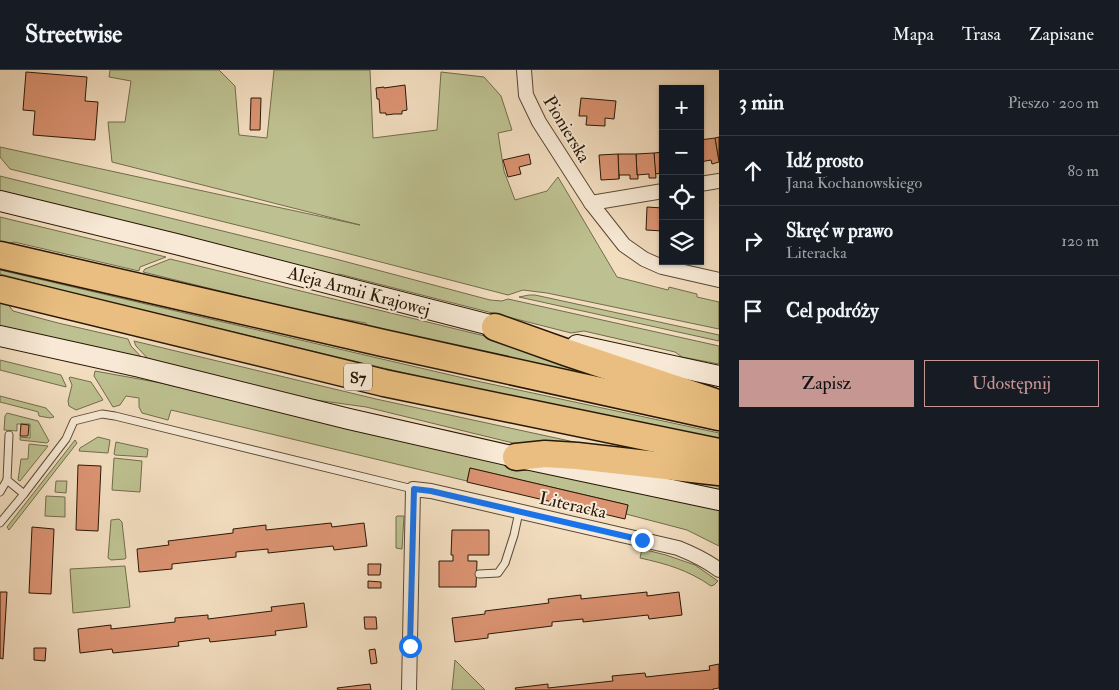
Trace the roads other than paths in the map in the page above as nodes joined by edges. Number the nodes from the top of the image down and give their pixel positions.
1 (524, 70) edge
2 (719, 181) edge
3 (704, 183) edge
4 (659, 192) edge
5 (0, 201) edge
6 (591, 203) junction
7 (0, 256) edge
8 (719, 280) edge
9 (0, 289) edge
10 (496, 326) junction
11 (0, 336) edge
12 (719, 376) edge
13 (719, 403) edge
14 (719, 417) edge
15 (9, 435) dead end
16 (719, 452) edge
17 (516, 457) junction
18 (719, 472) edge
19 (7, 480) junction
20 (414, 489) junction
21 (0, 492) edge
22 (24, 494) junction
23 (719, 500) edge
24 (519, 512) junction
25 (0, 523) edge
26 (719, 570) edge
27 (479, 574) dead end
28 (409, 690) edge

1 - 6 street, Pionierska
2 - 3 street
4 - 6 street
5 - 10 main road, Aleja Armii Krajowej
6 - 8 street, Pionierska
7 - 14 highway, S7
9 - 16 highway, S7
10 - 12 main road, Aleja Armii Krajowej
10 - 13 highway
11 - 17 main road
15 - 19 lane
17 - 18 highway
17 - 23 main road
19 - 21 lane
19 - 22 lane
20 - 22 lane
20 - 24 street, Literacka
20 - 28 street
22 - 25 lane
24 - 26 street, Literacka
24 - 27 lane

